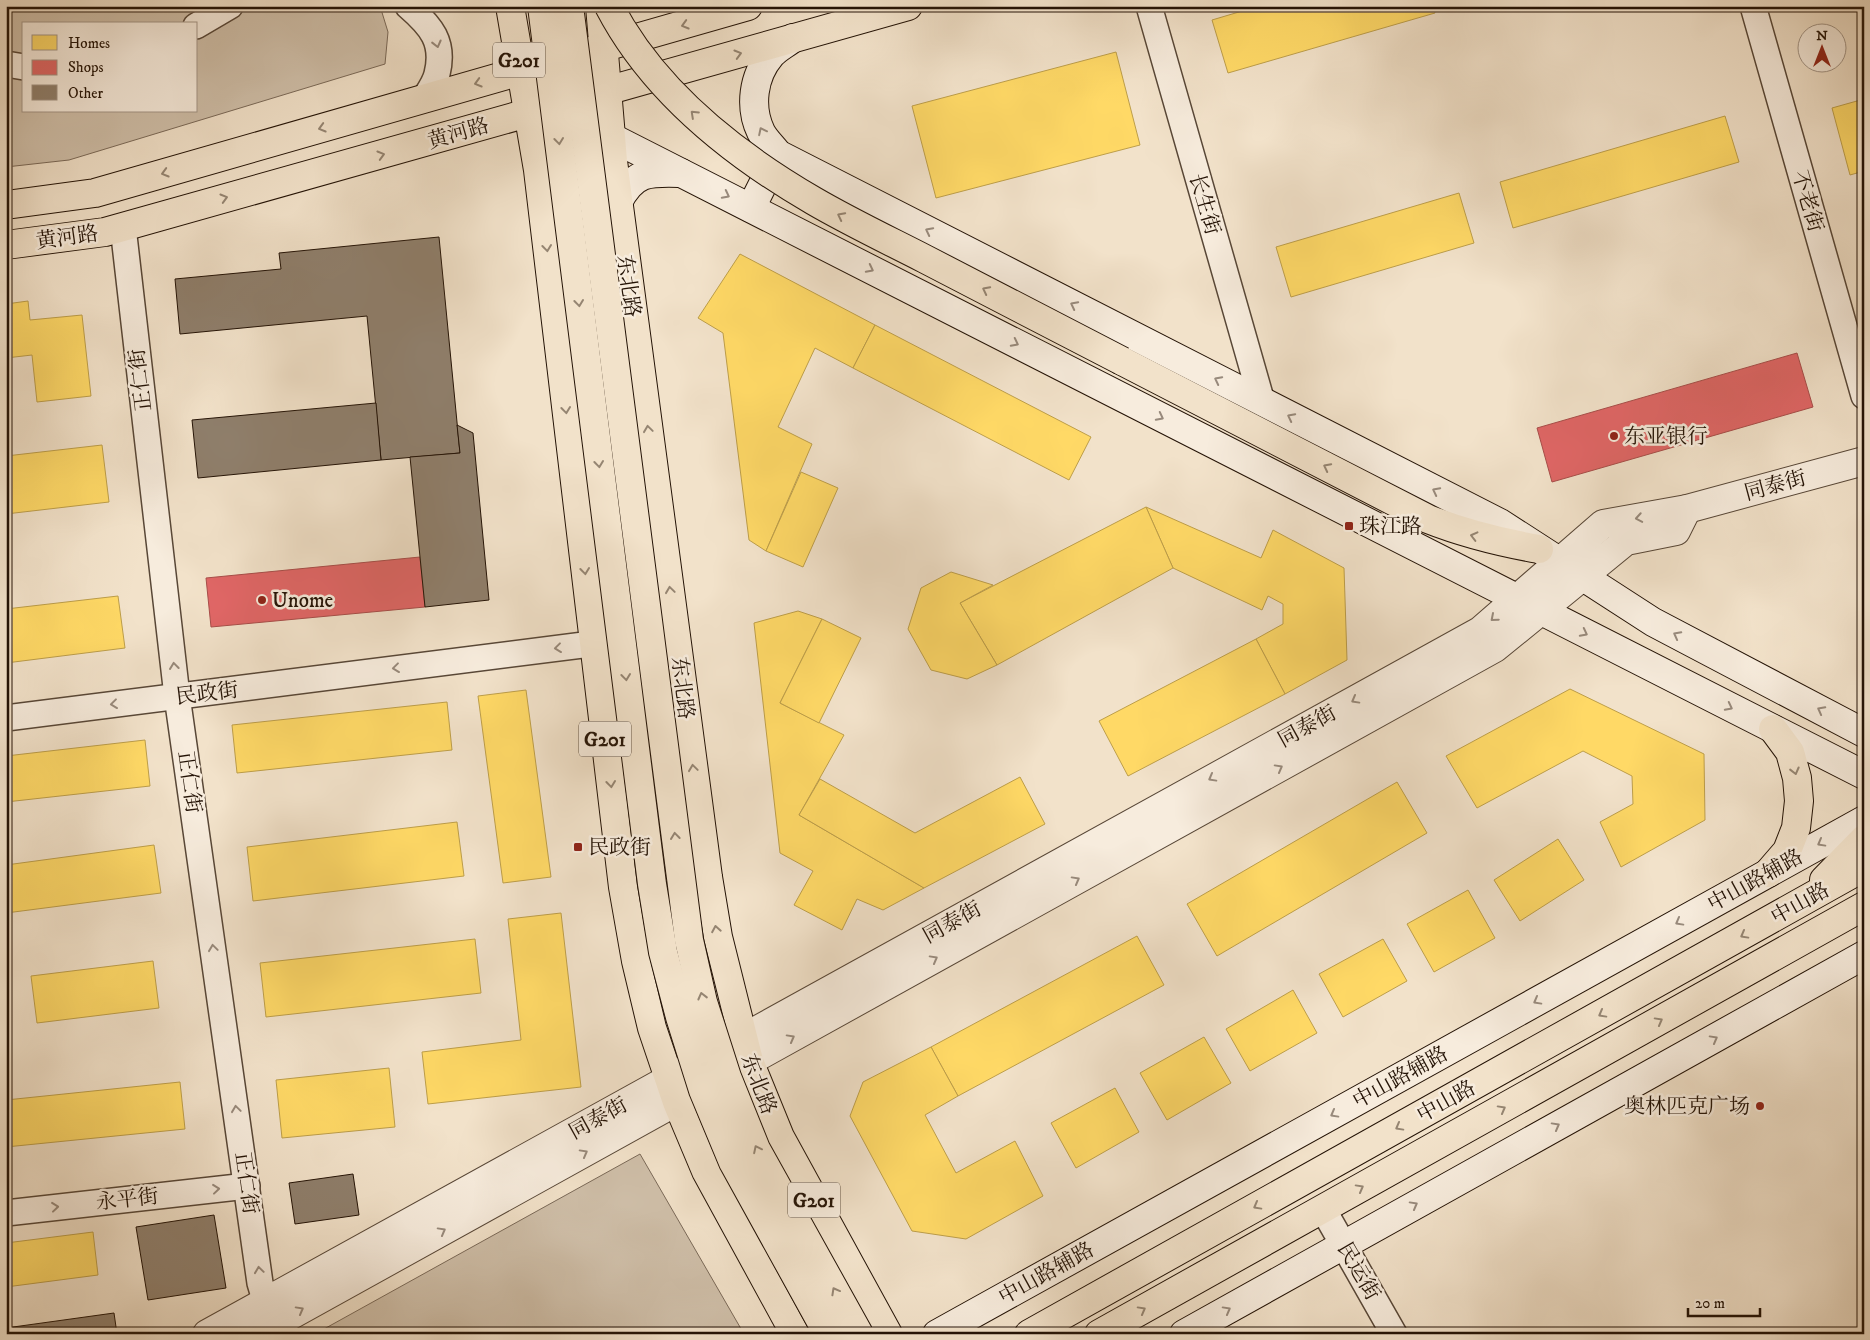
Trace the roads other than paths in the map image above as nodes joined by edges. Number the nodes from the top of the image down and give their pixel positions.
1 (230, 6) edge
2 (408, 6) edge
3 (510, 6) edge
4 (542, 6) edge
5 (569, 6) edge
6 (600, 6) edge
7 (609, 6) edge
8 (748, 6) edge
9 (908, 6) edge
10 (1149, 6) edge
11 (1753, 6) edge
12 (198, 25) edge
13 (794, 38) junction
14 (603, 48) junction
15 (6, 64) edge
16 (22, 67) edge
17 (607, 91) junction
18 (531, 96) junction
19 (424, 99) junction
20 (611, 137) junction
21 (778, 154) junction
22 (682, 173) junction
23 (618, 202) junction
24 (6, 205) edge
25 (751, 208) junction
26 (542, 211) junction
27 (123, 227) junction
28 (6, 245) edge
29 (1864, 396) edge
30 (1262, 402) junction
31 (1864, 461) edge
32 (1687, 509) junction
33 (1549, 555) junction
34 (1582, 577) junction
35 (1517, 599) junction
36 (1540, 611) junction
37 (675, 633) junction
38 (594, 644) junction
39 (177, 696) junction
40 (6, 718) edge
41 (1773, 729) junction
42 (1864, 733) edge
43 (1864, 775) edge
44 (1864, 820) edge
45 (1864, 839) edge
46 (1864, 868) edge
47 (1768, 873) junction
48 (1802, 902) junction
49 (1864, 906) edge
50 (1864, 955) edge
51 (746, 1050) junction
52 (673, 1090) junction
53 (247, 1186) junction
54 (1323, 1209) junction
55 (6, 1213) edge
56 (1343, 1245) junction
57 (268, 1324) edge
58 (208, 1334) edge
59 (795, 1334) edge
60 (828, 1334) edge
61 (859, 1334) edge
62 (888, 1334) edge
63 (937, 1334) edge
64 (1029, 1334) edge
65 (1099, 1334) edge
66 (1184, 1334) edge
67 (1394, 1334) edge

1 - 12 street
2 -> 19 street
3 - 18 main road, G201
4 -> 60 main road, bridge
61 -> 5 main road, 东北路, bridge
6 - 14 main road, 东北路 / G201
33 -> 7 main road, bridge
8 -> 14 main road, 黄河路
9 - 13 main road, 黄河路
10 - 30 street, 长生街
11 - 29 street, 不老街
17 -> 13 main road, 黄河路
21 -> 13 main road
14 - 17 main road, 东北路 / G201
14 - 18 main road, 黄河路
15 - 16 street
17 - 18 main road, 黄河路
17 - 20 main road, 东北路 / G201
18 -> 19 main road, 黄河路
18 - 20 main road
18 - 26 main road, G201
27 -> 18 main road, 黄河路
19 -> 24 main road, 黄河路
20 - 22 main road
20 - 23 main road, 东北路 / G201
21 - 25 main road
30 -> 21 main road
22 - 23 main road
22 -> 25 main road
23 - 26 main road
37 -> 23 main road, 东北路 / G201
25 -> 35 main road
26 -> 38 main road, G201
27 - 28 main road, 黄河路
39 -> 27 street, 正仁街
33 -> 30 main road
31 - 32 main road, 同泰街
32 -> 33 main road, 同泰街
32 - 34 main road, 同泰街
33 - 34 main road
33 - 35 main road, 同泰街
34 - 36 main road, 同泰街
42 -> 34 main road
35 - 36 main road
35 -> 51 main road, 同泰街
36 -> 41 main road
51 -> 36 main road, 同泰街
37 - 38 street, 民政街
51 -> 37 main road, 东北路 / G201
38 -> 39 street, 民政街
38 -> 52 main road, G201
39 -> 40 street, 民政街
53 -> 39 street, 正仁街
41 - 43 main road
41 -> 47 main road
44 -> 47 main road, 中山路辅路
45 - 48 main road
46 - 48 main road, 中山路
47 -> 63 main road, 中山路辅路
48 -> 64 main road, 中山路
54 -> 49 main road, 中山路
56 -> 50 main road
51 - 52 main road, 同泰街
51 - 62 main road, 东北路 / G201
52 - 57 main road, 同泰街
52 - 59 main road, G201
55 -> 53 street, 永平街
57 -> 53 street, 正仁街
54 - 56 street, 民运街
65 -> 54 main road, 中山路
66 -> 56 main road
56 - 67 street, 民运街
57 - 58 main road, 同泰街

